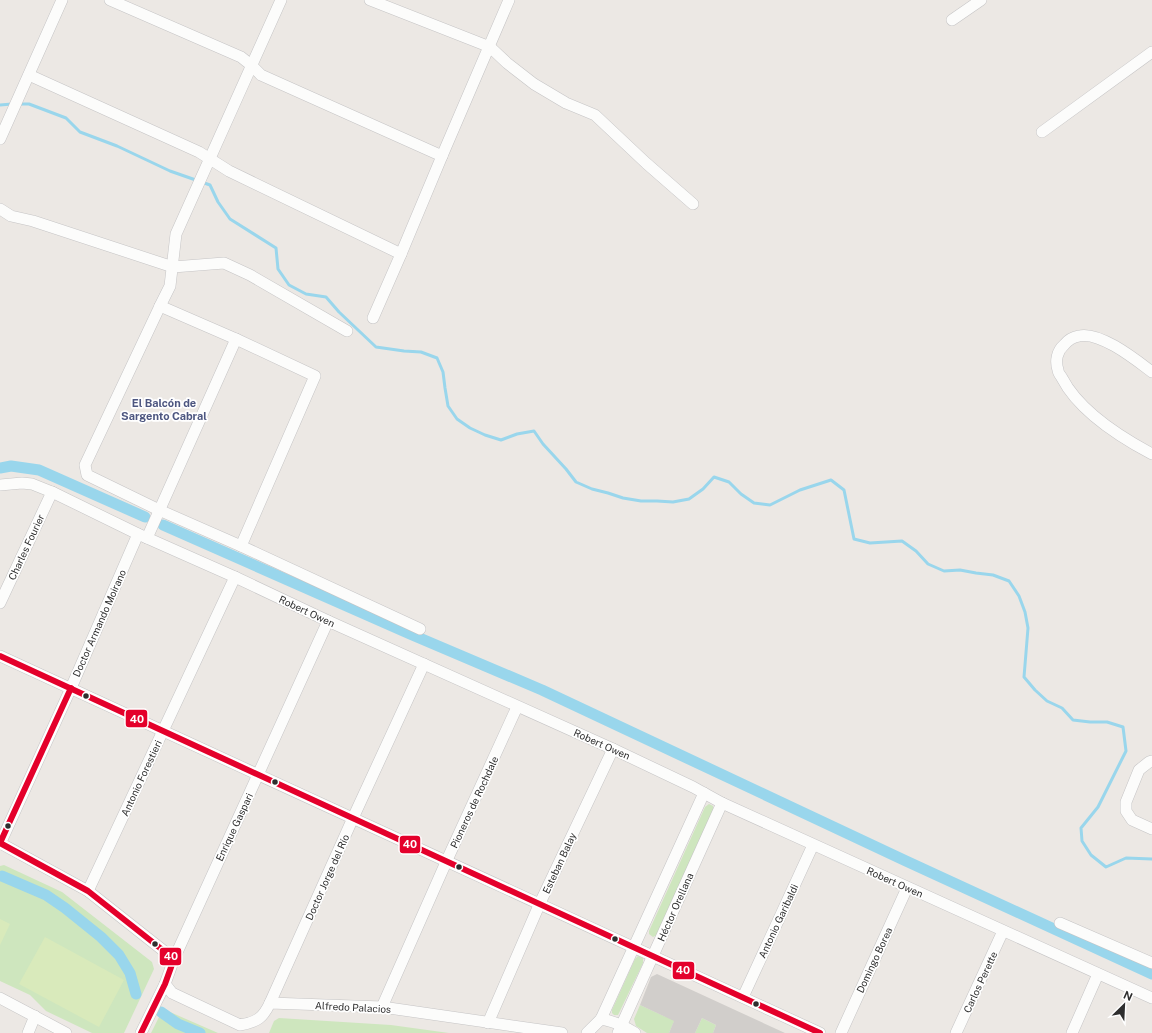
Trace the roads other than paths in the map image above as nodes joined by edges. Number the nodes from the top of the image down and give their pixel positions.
1 (62, 0) edge
2 (110, 0) edge
3 (281, 0) edge
4 (370, 0) edge
5 (509, 0) edge
6 (981, 0) edge
7 (952, 20) dead end
8 (490, 47) junction
9 (1152, 52) edge
10 (251, 65) junction
11 (29, 75) junction
12 (1042, 132) dead end
13 (0, 139) edge
14 (442, 156) junction
15 (208, 163) junction
16 (693, 204) dead end
17 (0, 210) edge
18 (402, 254) junction
19 (173, 267) junction
20 (160, 306) junction
21 (373, 318) dead end
22 (347, 331) dead end
23 (236, 340) junction
24 (1152, 372) edge
25 (1152, 454) edge
26 (0, 486) edge
27 (52, 492) junction
28 (160, 510) junction
29 (143, 536) junction
30 (241, 546) junction
31 (235, 578) junction
32 (0, 603) edge
33 (328, 621) junction
34 (420, 629) dead end
35 (0, 656) edge
36 (424, 664) junction
37 (71, 688) junction
38 (517, 706) junction
39 (164, 731) junction
40 (613, 749) junction
41 (1152, 762) edge
42 (258, 774) junction
43 (704, 793) junction
44 (722, 803) junction
45 (353, 818) junction
46 (1152, 829) edge
47 (0, 843) edge
48 (813, 845) junction
49 (447, 860) junction
50 (907, 888) junction
51 (88, 891) junction
52 (540, 903) junction
53 (1060, 923) dead end
54 (1003, 931) junction
55 (634, 946) junction
56 (653, 956) junction
57 (174, 959) junction
58 (1152, 963) edge
59 (1098, 974) junction
60 (166, 984) junction
61 (0, 998) edge
62 (742, 998) junction
63 (1152, 998) edge
64 (270, 1003) junction
65 (382, 1007) junction
66 (35, 1016) junction
67 (601, 1020) junction
68 (488, 1023) junction
69 (620, 1029) edge
70 (28, 1033) edge
71 (66, 1033) edge
72 (141, 1033) edge
73 (562, 1033) edge
74 (587, 1033) edge
75 (635, 1033) edge
76 (820, 1033) edge
77 (841, 1033) edge
78 (956, 1033) edge
79 (1072, 1033) edge

1 - 11 street
2 - 10 street
3 - 10 street
4 - 8 street
5 - 8 street
6 - 7 street
8 - 14 street
8 - 16 street
9 - 12 street
10 - 14 street
10 - 15 street
11 - 13 street
11 - 15 street
14 - 18 street
15 - 18 street
15 - 19 street
17 - 19 street
18 - 21 street
19 - 20 street
19 - 22 street
20 - 23 street
20 - 28 street
23 - 28 street, Doctor Armando Moirano
23 - 30 street
24 - 25 street
26 - 27 street, Robert Owen
27 - 29 street, Robert Owen
27 - 32 street, Charles Fourier
28 - 29 street, Doctor Armando Moirano
28 - 30 street
29 - 31 street, Robert Owen
29 - 37 street, Doctor Armando Moirano
30 - 34 street
31 - 33 street, Robert Owen
31 - 39 street, Antonio Forestieri
33 - 36 street, Robert Owen
33 - 42 street, Enrique Gaspari
35 - 37 street
36 - 38 street, Robert Owen
36 - 45 street, Doctor Jorge del Río
37 - 39 street
37 - 47 street, Doctor Armando Moirano
38 - 40 street, Robert Owen
38 - 49 street, Pioneros de Rochdale
39 - 42 street
39 - 51 street, Antonio Forestieri
40 - 43 street, Robert Owen
40 - 52 street, Esteban Balay
41 - 46 street
42 - 45 street
42 - 57 street, Enrique Gaspari
43 - 44 street, Robert Owen
43 - 55 street
44 - 48 street, Robert Owen
44 - 56 street, Héctor Orellana
45 - 49 street
45 - 64 street, Doctor Jorge del Río
47 - 51 street
48 - 50 street, Robert Owen
48 - 62 street, Antonio Garibaldi
49 - 52 street
49 - 65 street, Pioneros de Rochdale
50 - 54 street, Robert Owen
50 - 77 street, Domingo Borea
51 - 57 street
52 - 55 street
52 - 68 street, Esteban Balay
53 - 58 street
54 - 59 street, Robert Owen
54 - 78 street, Carlos Perette
55 - 56 street
55 - 67 street
56 - 62 street
56 - 69 street, Héctor Orellana
57 - 60 street, Enrique Gaspari
59 - 63 street, Robert Owen
59 - 79 street
60 - 64 street
60 - 72 street, Enrique Gaspari
61 - 66 street
62 - 76 street
64 - 65 street, Alfredo Palacios
65 - 68 street, Alfredo Palacios
66 - 70 street
66 - 71 street
67 - 69 street
67 - 74 street
68 - 73 street, Alfredo Palacios
69 - 75 street

